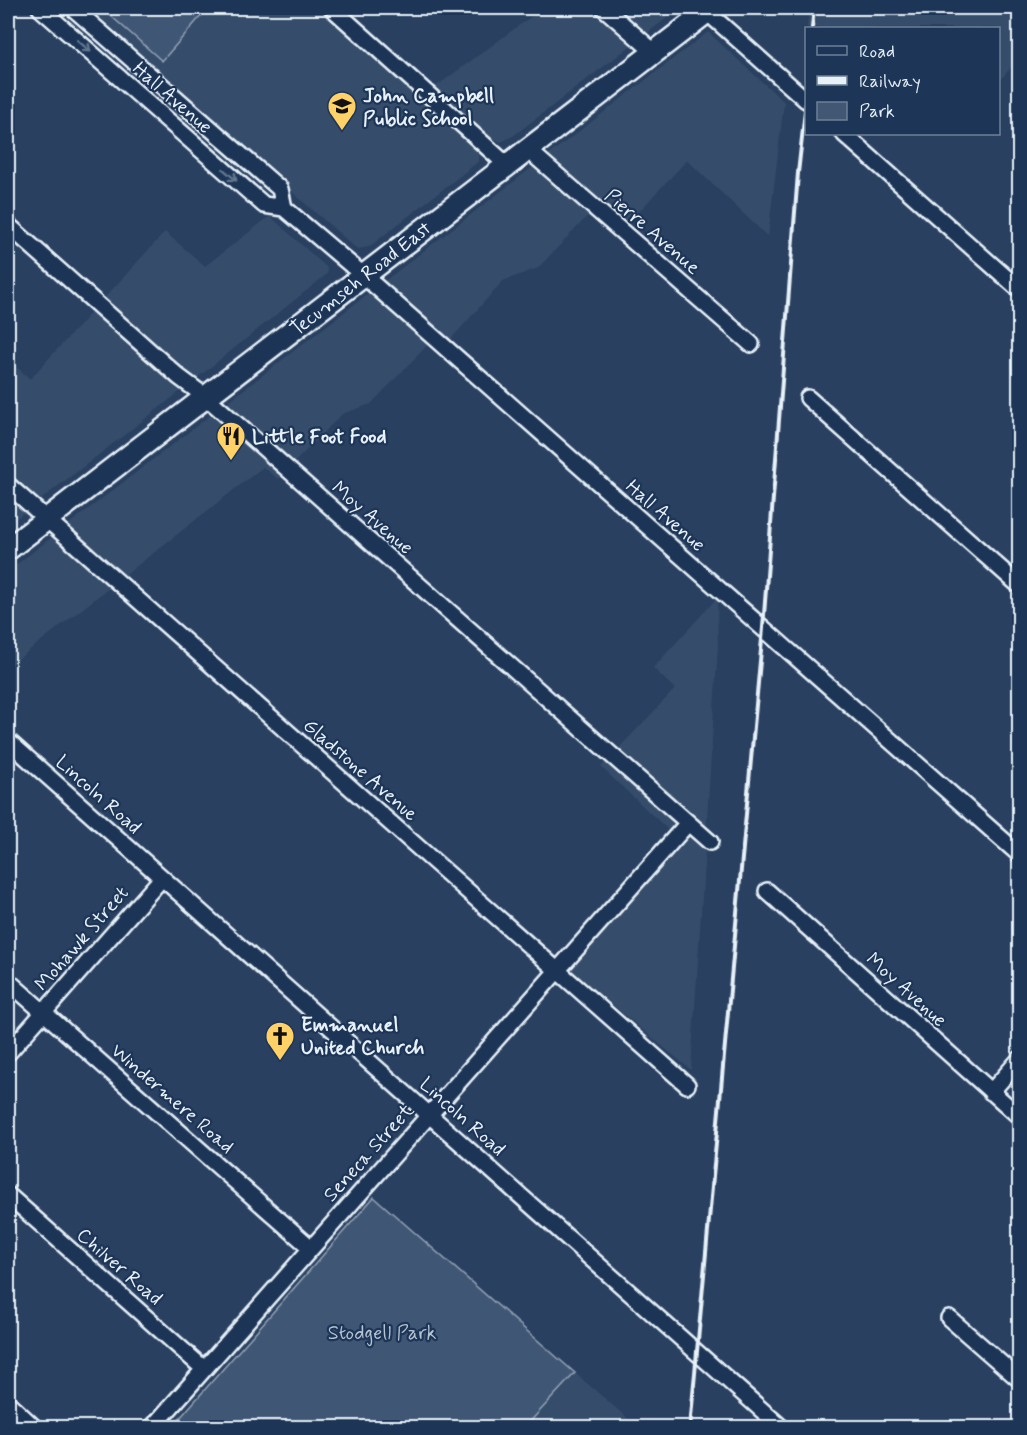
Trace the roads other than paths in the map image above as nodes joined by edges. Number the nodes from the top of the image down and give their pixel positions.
1 (40, 8) edge
2 (73, 8) edge
3 (332, 8) edge
4 (604, 8) edge
5 (709, 10) edge
6 (654, 52) junction
7 (805, 98) edge
8 (845, 135) edge
9 (527, 149) junction
10 (507, 165) junction
11 (284, 208) junction
12 (8, 225) edge
13 (363, 275) junction
14 (1020, 290) edge
15 (751, 344) dead end
16 (206, 397) junction
17 (808, 398) dead end
18 (8, 485) edge
19 (46, 519) junction
20 (8, 549) edge
21 (1020, 586) edge
22 (8, 741) edge
23 (688, 823) junction
24 (710, 842) dead end
25 (1020, 855) edge
26 (162, 878) junction
27 (767, 891) dead end
28 (557, 971) junction
29 (8, 981) edge
30 (44, 1012) junction
31 (8, 1053) edge
32 (1020, 1059) edge
33 (687, 1085) dead end
34 (990, 1092) junction
35 (429, 1115) junction
36 (1020, 1117) edge
37 (8, 1195) edge
38 (311, 1248) junction
39 (950, 1318) dead end
40 (204, 1369) junction
41 (1020, 1380) edge
42 (8, 1403) edge
43 (35, 1428) edge
44 (152, 1428) edge
45 (782, 1428) edge

1 -> 11 street, Hall Avenue
2 - 11 street, Hall Avenue
3 - 10 street
4 - 6 street
5 - 6 main road, Tecumseh Road East
5 - 7 street
6 - 9 main road, Tecumseh Road East
8 - 14 street
9 - 10 main road, Tecumseh Road East
9 - 15 street, Pierre Avenue
10 - 13 main road, Tecumseh Road East
11 - 13 street, Hall Avenue
12 - 16 street, Moy Avenue
13 - 16 main road, Tecumseh Road East
13 - 25 street, Hall Avenue
16 - 19 main road, Tecumseh Road East
16 - 23 street, Moy Avenue
17 - 21 street
18 - 19 street, Gladstone Avenue
19 - 20 main road, Tecumseh Road East
19 - 28 street, Gladstone Avenue
22 - 26 street, Lincoln Road
23 - 24 street, Moy Avenue
23 - 28 street, Seneca Street
26 - 30 street, Mohawk Street
26 - 35 street, Lincoln Road
27 - 34 street, Moy Avenue
28 - 33 street, Gladstone Avenue
28 - 35 street, Seneca Street
29 - 30 street, Windermere Road
30 - 31 street, Mohawk Street
30 - 38 street, Windermere Road
32 - 34 street
34 - 36 street, Moy Avenue
35 - 38 street, Seneca Street
35 - 45 street, Lincoln Road
37 - 40 street, Chilver Road
38 - 40 street, Seneca Street
39 - 41 street
40 - 44 street, Seneca Street
42 - 43 street

